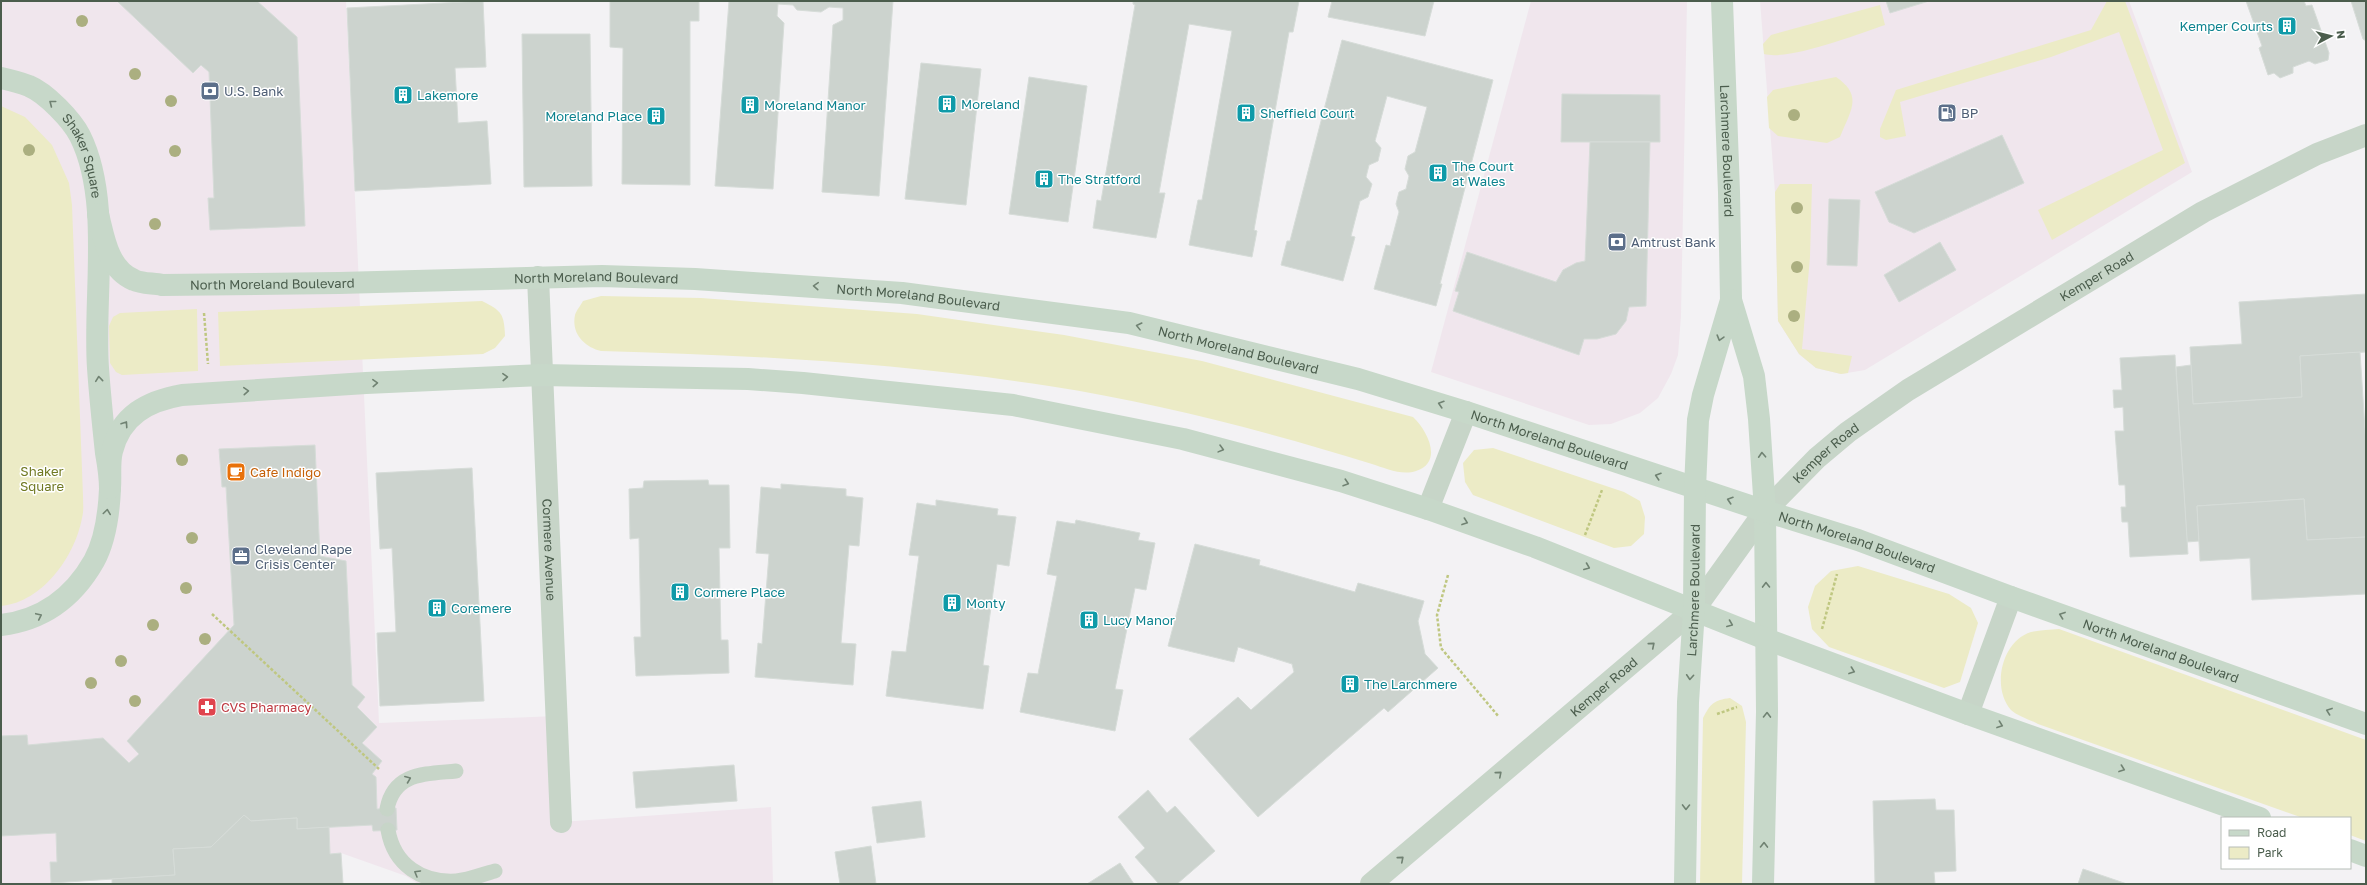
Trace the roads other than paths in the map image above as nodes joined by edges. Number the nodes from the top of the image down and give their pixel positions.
1 (1722, 1) edge
2 (1, 78) edge
3 (2366, 135) edge
4 (98, 214) junction
5 (538, 277) junction
6 (1730, 300) junction
7 (542, 375) junction
8 (1466, 412) junction
9 (110, 488) junction
10 (1695, 488) junction
11 (1428, 509) junction
12 (1765, 511) junction
13 (2011, 597) junction
14 (1694, 610) junction
15 (1, 625) edge
16 (1766, 639) junction
17 (1968, 714) junction
18 (2366, 724) edge
19 (456, 771) dead end
20 (387, 808) dead end
21 (2257, 817) edge
22 (561, 822) dead end
23 (388, 830) dead end
24 (2351, 850) edge
25 (2366, 856) edge
26 (495, 871) dead end
27 (1371, 884) edge
28 (1685, 884) edge
29 (1763, 884) edge

1 - 6 main road, Larchmere Boulevard
4 -> 2 main road, Shaker Square
3 - 12 street, Kemper Road
4 - 5 main road, North Moreland Boulevard
9 -> 4 main road, Shaker Square
5 - 7 street, Cormere Avenue
8 -> 5 main road, North Moreland Boulevard
6 -> 10 main road, Larchmere Boulevard
12 -> 6 main road, Larchmere Boulevard
9 -> 7 main road
7 -> 11 main road
7 - 22 street, Cormere Avenue
10 -> 8 main road, North Moreland Boulevard
8 - 11 street
15 -> 9 main road, Shaker Square
12 -> 10 main road, North Moreland Boulevard
10 - 14 main road, Larchmere Boulevard
11 -> 14 main road
12 - 13 main road, North Moreland Boulevard
12 - 14 street, Kemper Road
16 -> 12 main road, Larchmere Boulevard
13 - 17 street
18 -> 13 main road, North Moreland Boulevard
14 -> 16 main road
27 -> 14 street, Kemper Road
14 -> 28 main road, Larchmere Boulevard
16 -> 17 main road
29 -> 16 main road, Larchmere Boulevard
17 -> 21 main road
20 -> 19 lane
26 -> 23 lane
24 - 25 main road

